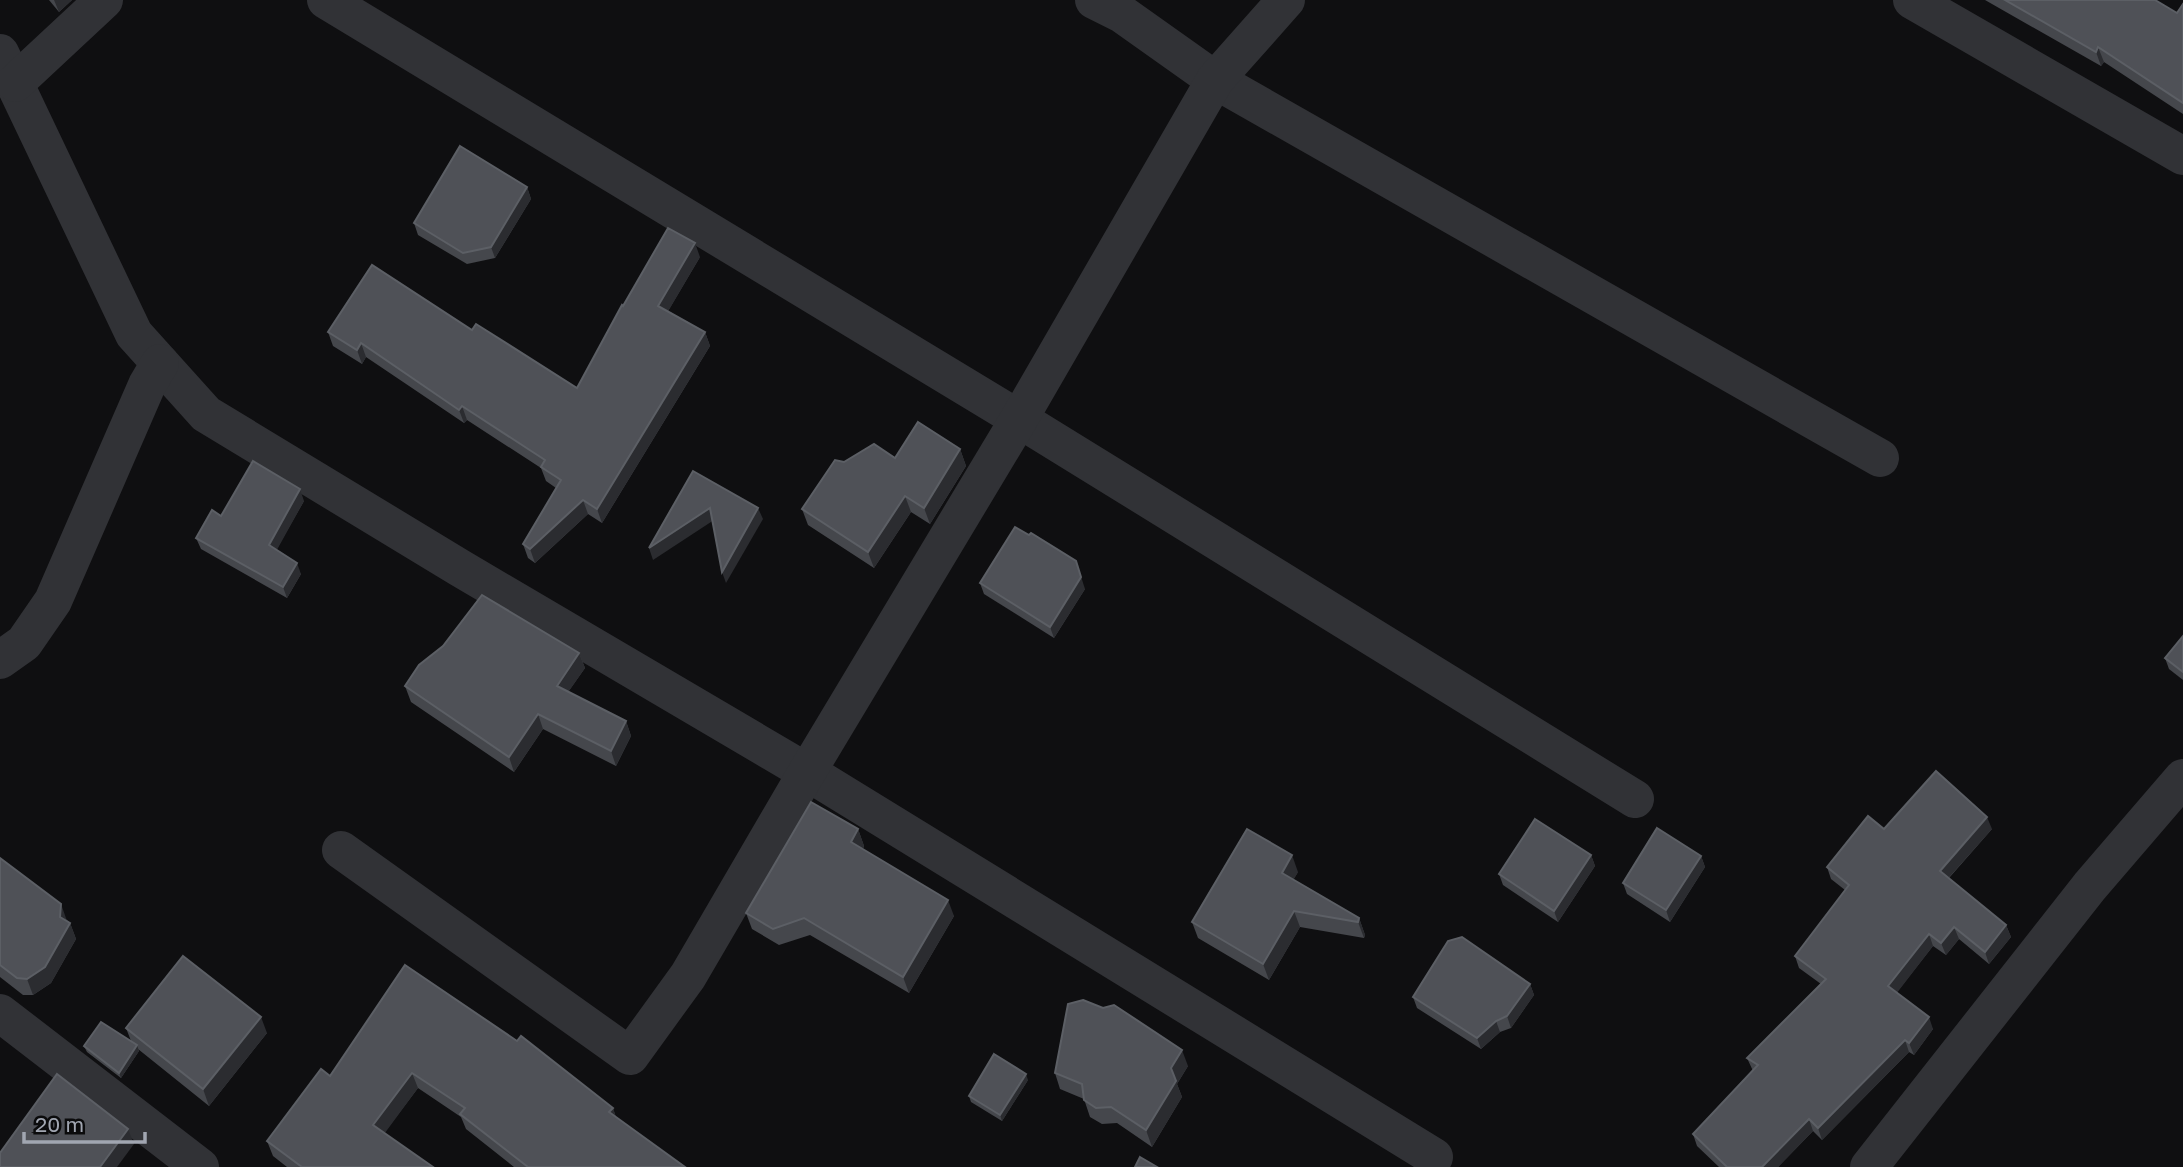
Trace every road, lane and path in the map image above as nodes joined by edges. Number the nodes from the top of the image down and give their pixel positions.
1 (104, 0) edge
2 (326, 0) edge
3 (1094, 0) edge
4 (1286, 0) edge
5 (1912, 0) edge
6 (8, 68) edge
7 (1215, 80) junction
8 (2183, 156) edge
9 (160, 363) junction
10 (1019, 419) junction
11 (1880, 458) dead end
12 (0, 660) edge
13 (807, 772) junction
14 (2183, 778) edge
15 (1634, 799) dead end
16 (341, 850) dead end
17 (0, 1013) edge
18 (1434, 1157) dead end
19 (200, 1167) edge
20 (1869, 1167) edge

1 - 6 street
2 - 10 street
3 - 7 street
4 - 7 street
5 - 8 street
6 - 9 street
7 - 10 street
7 - 11 street
9 - 12 street
9 - 13 street
10 - 13 street
10 - 15 street
13 - 16 street
13 - 18 street
14 - 20 street
17 - 19 street

